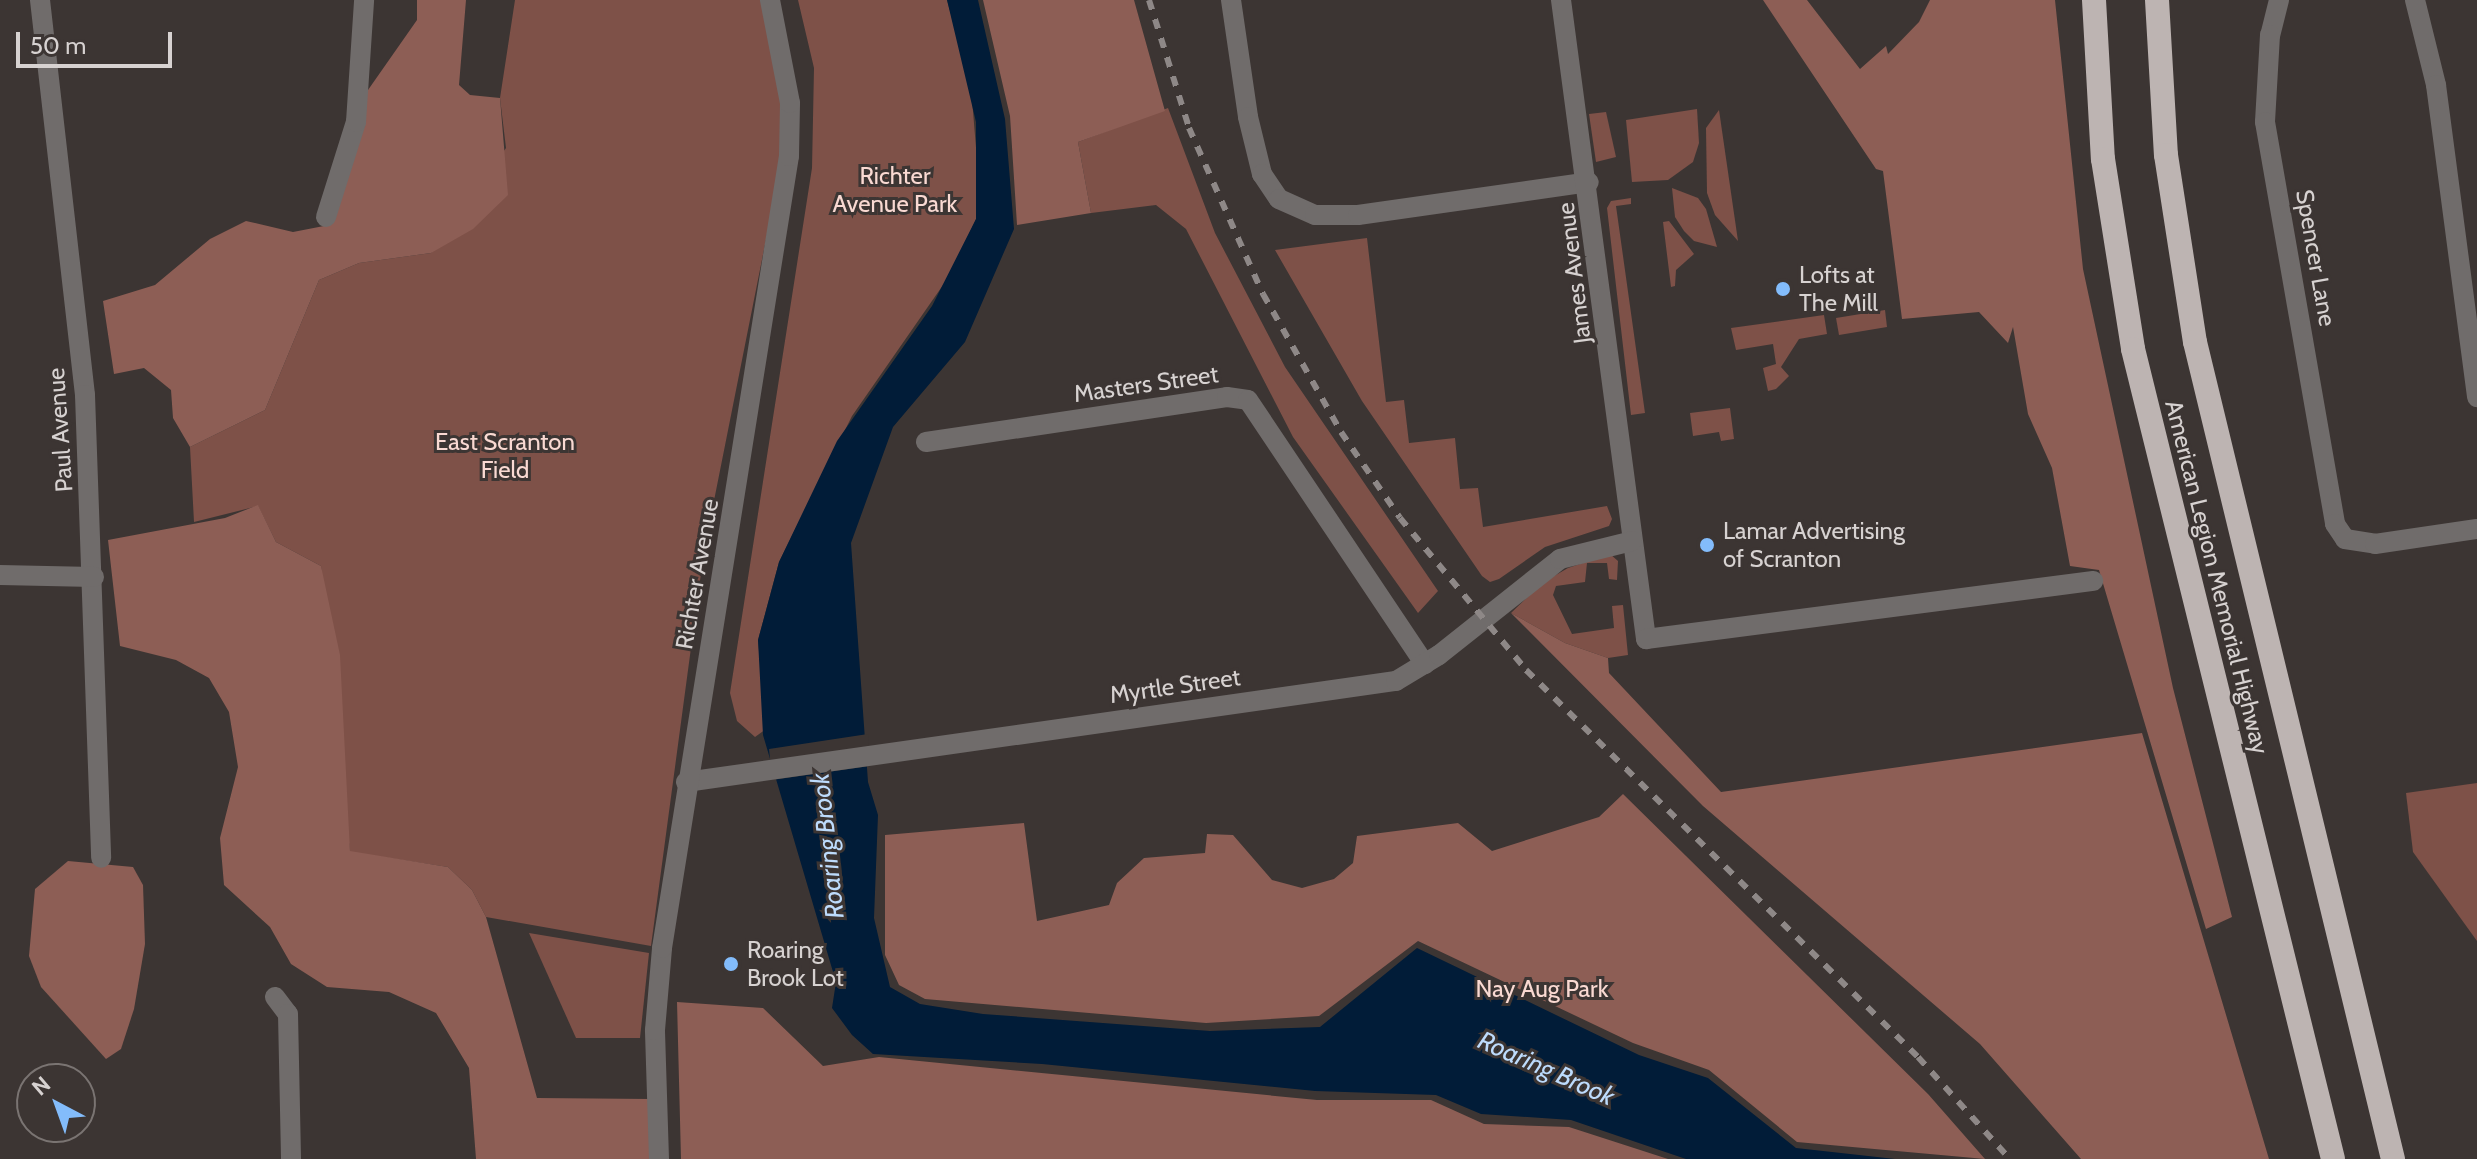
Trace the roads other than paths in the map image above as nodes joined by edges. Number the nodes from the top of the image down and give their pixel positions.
1 (40, 0) edge
2 (364, 0) edge
3 (770, 0) edge
4 (1231, 0) edge
5 (1561, 0) edge
6 (2094, 0) edge
7 (2157, 0) edge
8 (2279, 0) edge
9 (2415, 0) edge
10 (1589, 182) junction
11 (326, 217) dead end
12 (2477, 397) edge
13 (926, 442) dead end
14 (2477, 529) edge
15 (1632, 541) junction
16 (0, 575) edge
17 (94, 577) junction
18 (2093, 581) dead end
19 (1425, 664) junction
20 (686, 782) junction
21 (101, 858) dead end
22 (275, 997) dead end
23 (291, 1159) edge
24 (659, 1159) edge
25 (2333, 1159) edge
26 (2393, 1159) edge

1 - 17 street, Paul Avenue
2 - 11 street
3 - 20 street, Richter Avenue
4 - 10 street
5 - 10 street, James Avenue
6 - 25 highway, American Legion Memorial Highway
7 - 26 highway, American Legion Memorial Highway
8 - 14 street, Spencer Lane
9 - 12 street
10 - 15 street, James Avenue
13 - 19 street, Masters Street
15 - 18 street, James Avenue
15 - 19 street, Myrtle Street
16 - 17 street
17 - 21 street, Paul Avenue
19 - 20 street, Myrtle Street
20 - 24 street, Richter Avenue
22 - 23 street

